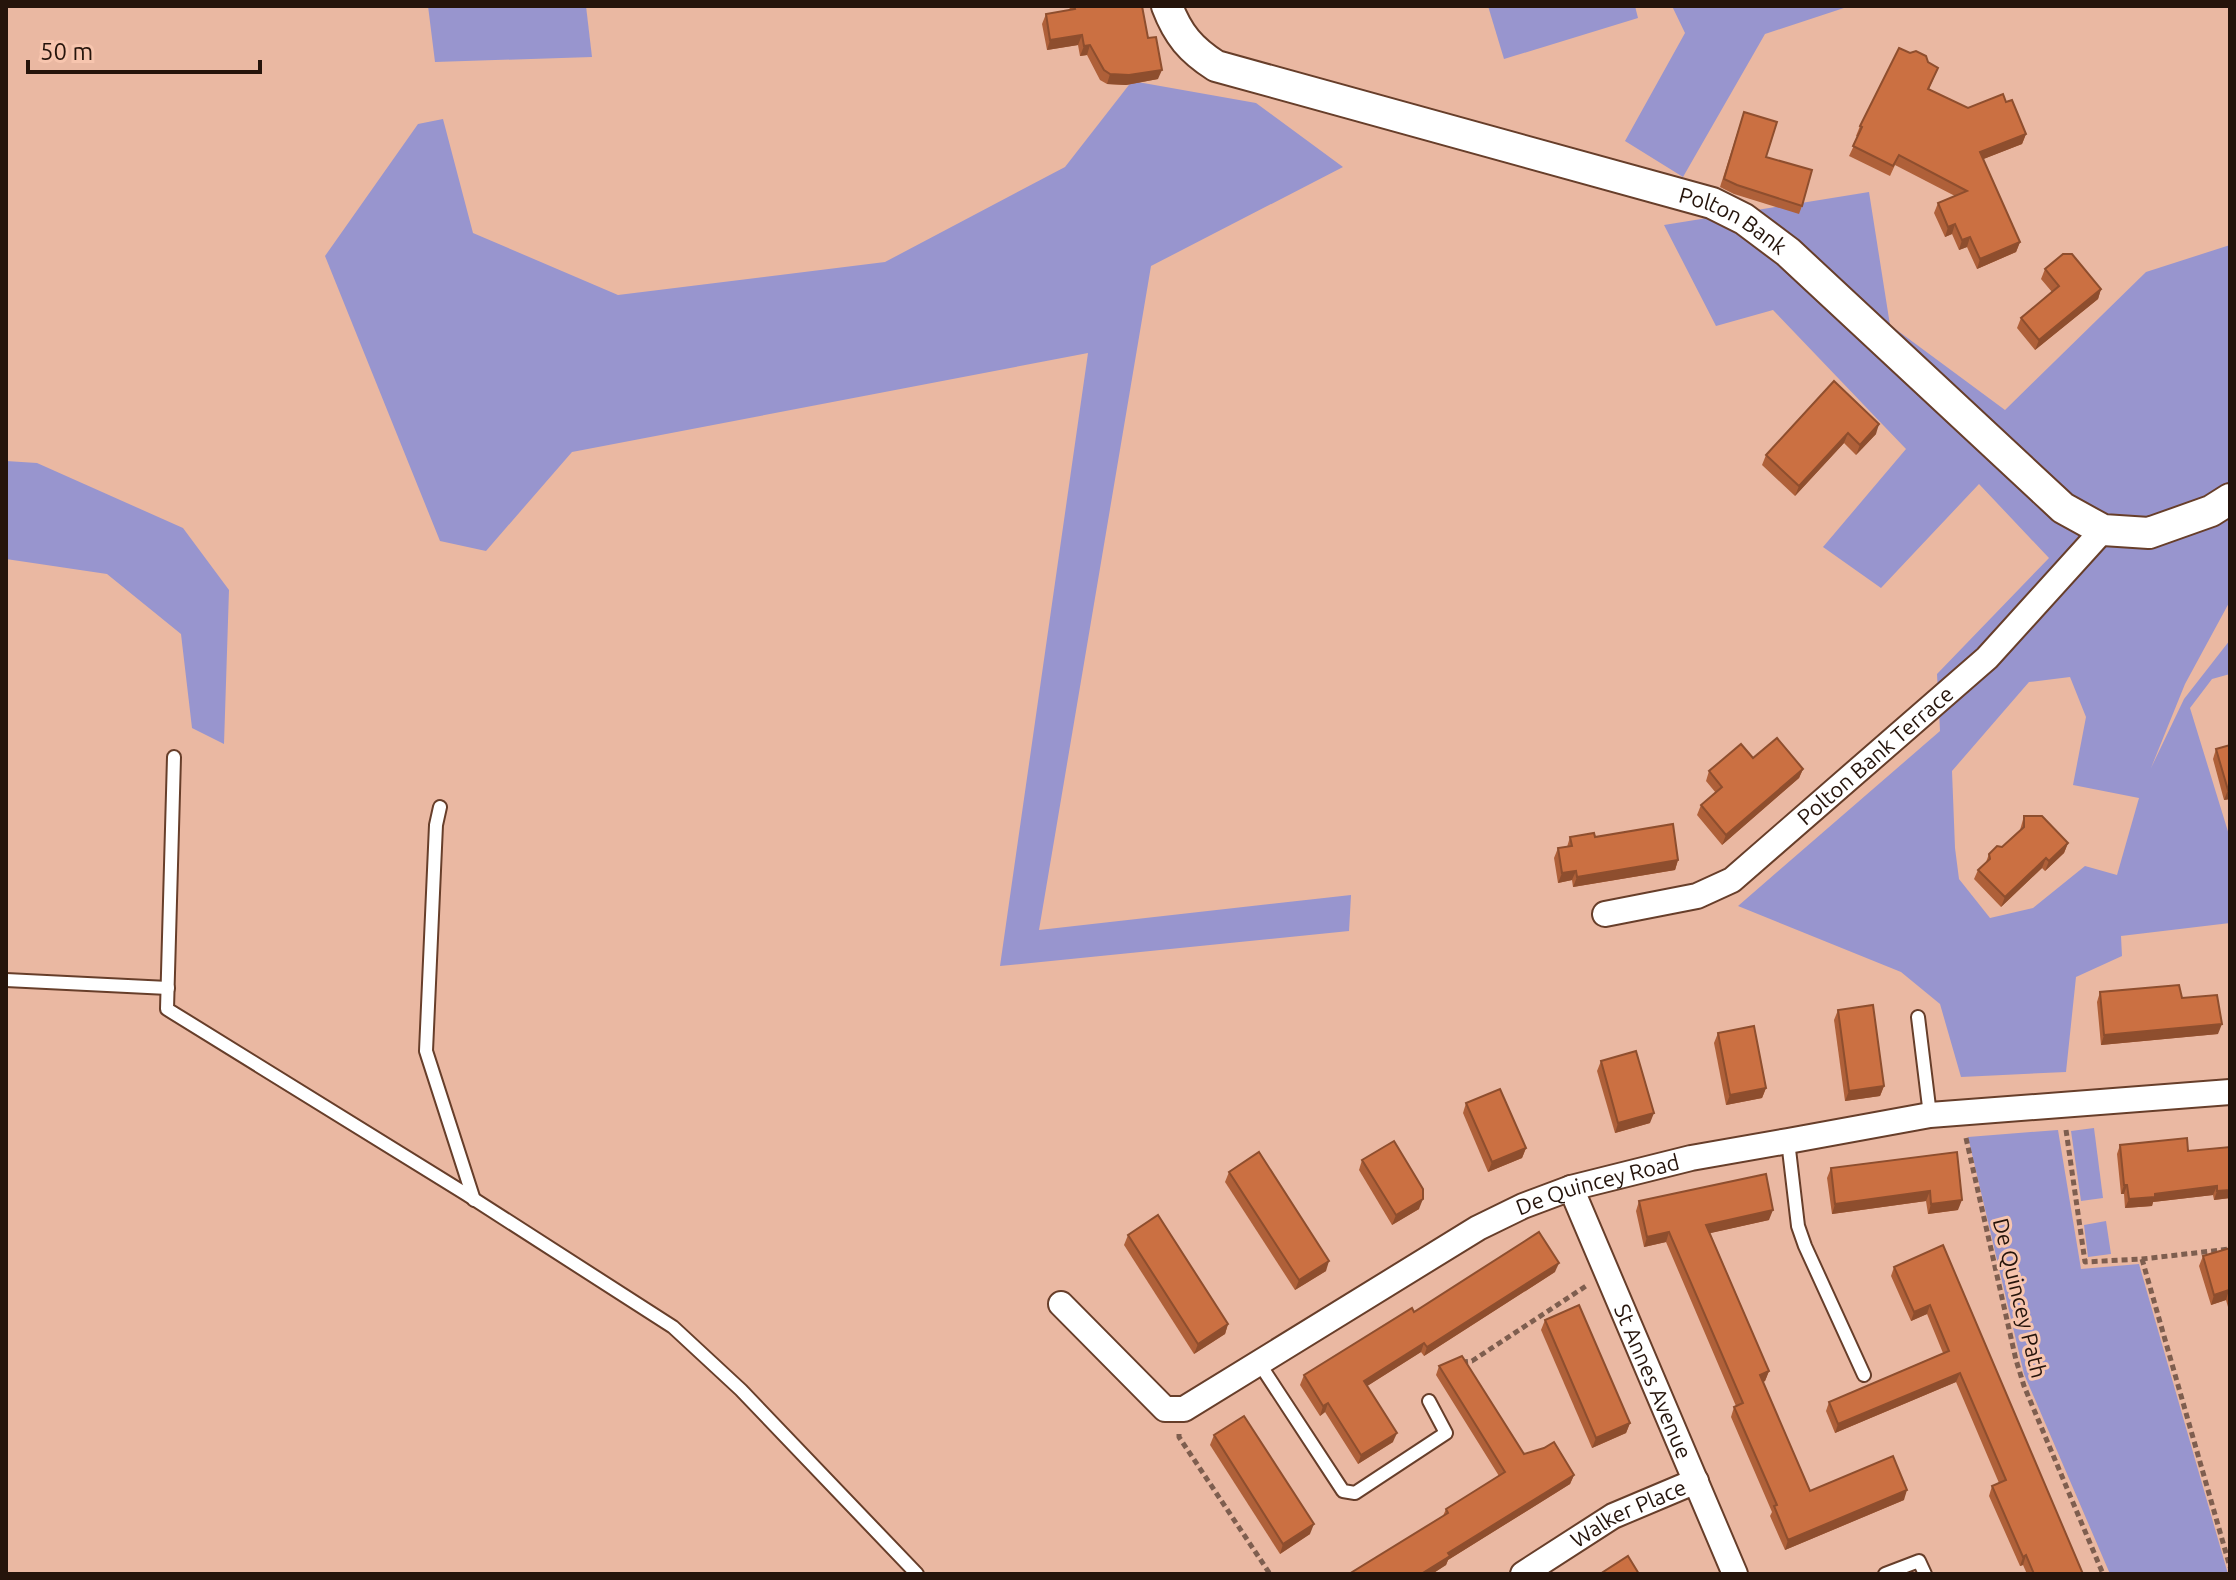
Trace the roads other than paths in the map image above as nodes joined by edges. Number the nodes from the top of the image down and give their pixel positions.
1 (1167, 6) edge
2 (2230, 499) edge
3 (2103, 530) junction
4 (174, 757) dead end
5 (440, 807) dead end
6 (1605, 914) dead end
7 (6, 980) edge
8 (168, 988) junction
9 (1918, 1017) dead end
10 (2230, 1092) edge
11 (1930, 1115) junction
12 (1788, 1141) junction
13 (1571, 1188) junction
14 (474, 1200) junction
15 (1061, 1304) dead end
16 (1259, 1363) junction
17 (1864, 1375) dead end
18 (1429, 1401) dead end
19 (1696, 1481) junction
20 (917, 1574) edge
21 (1523, 1574) edge
22 (1735, 1574) edge
23 (1885, 1574) edge
24 (1925, 1574) edge

1 - 3 street, Polton Bank
2 - 3 street, Polton Bank
3 - 6 street, Polton Bank Terrace
4 - 8 lane
5 - 14 lane
7 - 8 lane
8 - 14 lane
9 - 11 lane
10 - 11 street, De Quincey Road
11 - 12 street, De Quincey Road
12 - 13 street, De Quincey Road
12 - 17 lane
13 - 16 street, De Quincey Road
13 - 19 street, St Annes Avenue
14 - 20 lane
15 - 16 street, De Quincey Road
16 - 18 lane
19 - 21 street, Walker Place
19 - 22 street, St Annes Avenue
23 - 24 lane

